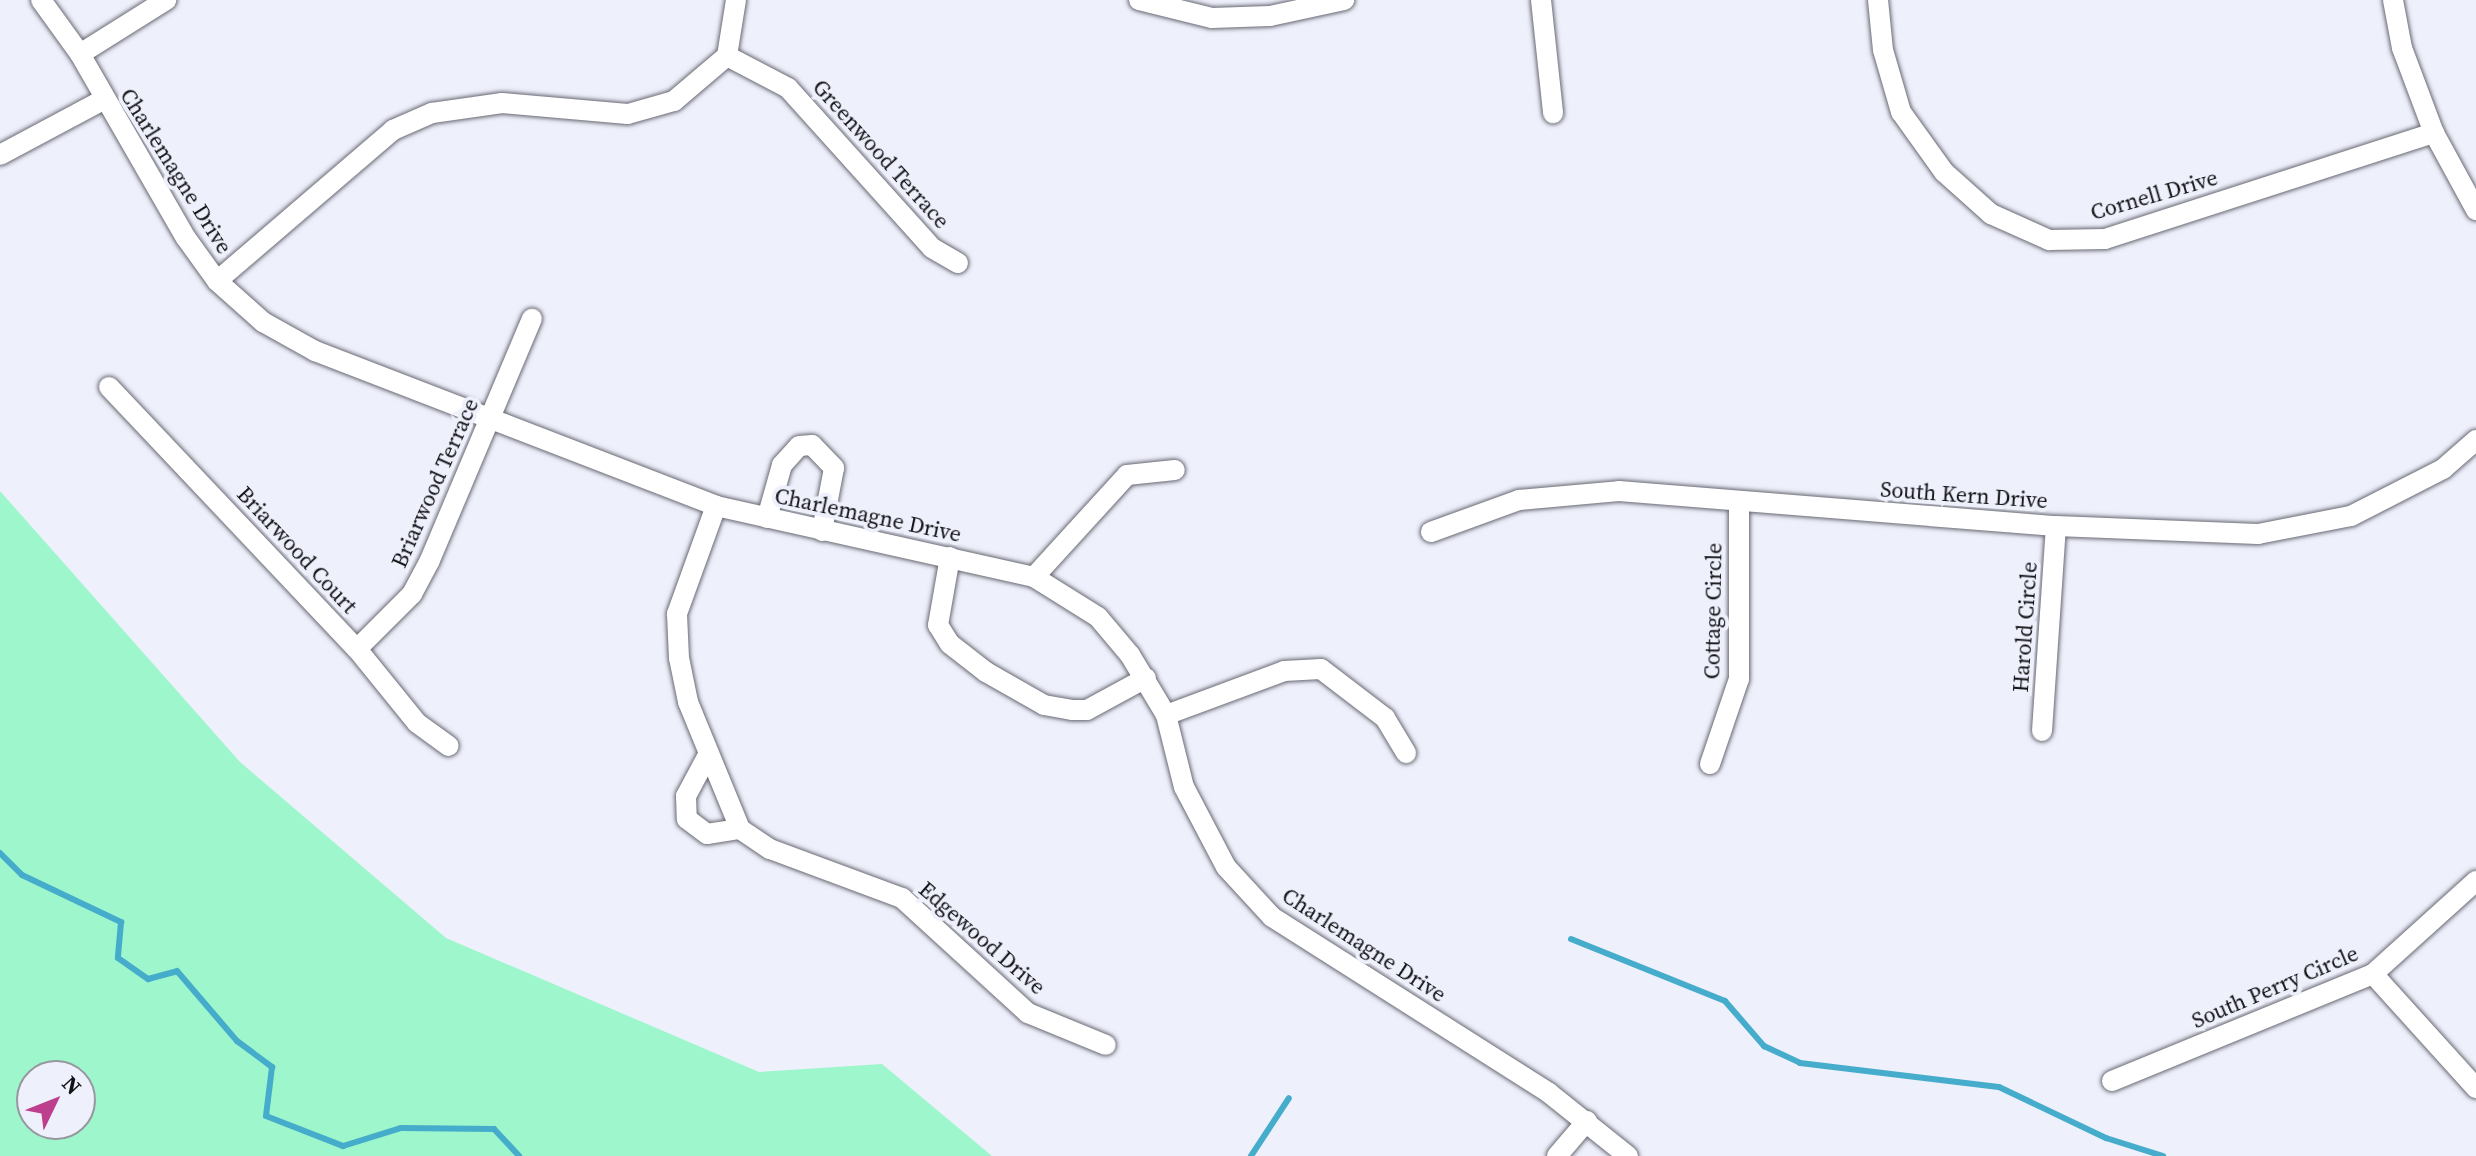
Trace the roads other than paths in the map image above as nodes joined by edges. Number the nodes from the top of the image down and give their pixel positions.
1 (41, 0) edge
2 (166, 0) edge
3 (736, 0) edge
4 (1139, 0) edge
5 (1344, 0) edge
6 (1541, 0) edge
7 (1878, 0) edge
8 (2393, 0) edge
9 (80, 54) junction
10 (727, 56) junction
11 (103, 100) junction
12 (1553, 113) dead end
13 (2434, 133) junction
14 (0, 155) edge
15 (2476, 210) edge
16 (958, 263) dead end
17 (217, 281) junction
18 (532, 319) dead end
19 (109, 387) dead end
20 (490, 419) junction
21 (2476, 440) edge
22 (1175, 470) dead end
23 (1739, 503) junction
24 (716, 506) junction
25 (767, 518) junction
26 (2056, 526) junction
27 (822, 531) junction
28 (1431, 532) dead end
29 (950, 557) junction
30 (1034, 577) junction
31 (357, 649) junction
32 (1146, 678) junction
33 (1166, 715) junction
34 (2042, 731) dead end
35 (449, 746) dead end
36 (1406, 753) dead end
37 (708, 755) junction
38 (1710, 764) dead end
39 (740, 829) junction
40 (2476, 881) edge
41 (2373, 974) junction
42 (1106, 1045) dead end
43 (2112, 1081) dead end
44 (2476, 1088) edge
45 (1587, 1121) junction
46 (1557, 1156) edge
47 (1628, 1156) edge

1 - 9 street, Charlemagne Drive
2 - 9 street
3 - 10 street
4 - 5 street
6 - 12 street
7 - 13 street, Cornell Drive
8 - 13 street
9 - 11 street, Charlemagne Drive
10 - 16 street, Greenwood Terrace
10 - 17 street
11 - 14 street
11 - 17 street, Charlemagne Drive
13 - 15 street
17 - 20 street, Charlemagne Drive
18 - 20 street, Briarwood Terrace
19 - 31 street, Briarwood Court
20 - 24 street, Charlemagne Drive
20 - 31 street, Briarwood Terrace
21 - 26 street, South Kern Drive
22 - 30 street
23 - 26 street, South Kern Drive
23 - 28 street, South Kern Drive
23 - 38 street, Cottage Circle
24 - 25 street, Charlemagne Drive
24 - 37 street
25 - 27 street, Charlemagne Drive
25 - 27 street
26 - 34 street, Harold Circle
27 - 29 street, Charlemagne Drive
29 - 30 street, Charlemagne Drive
29 - 32 street
30 - 32 street, Charlemagne Drive
31 - 35 street, Briarwood Court
32 - 33 street, Charlemagne Drive
33 - 36 street
33 - 45 street, Charlemagne Drive
37 - 39 street
37 - 39 street
39 - 42 street, Edgewood Drive
40 - 41 street, South Perry Circle
41 - 43 street, South Perry Circle
41 - 44 street
45 - 46 street
45 - 47 street, Charlemagne Drive

